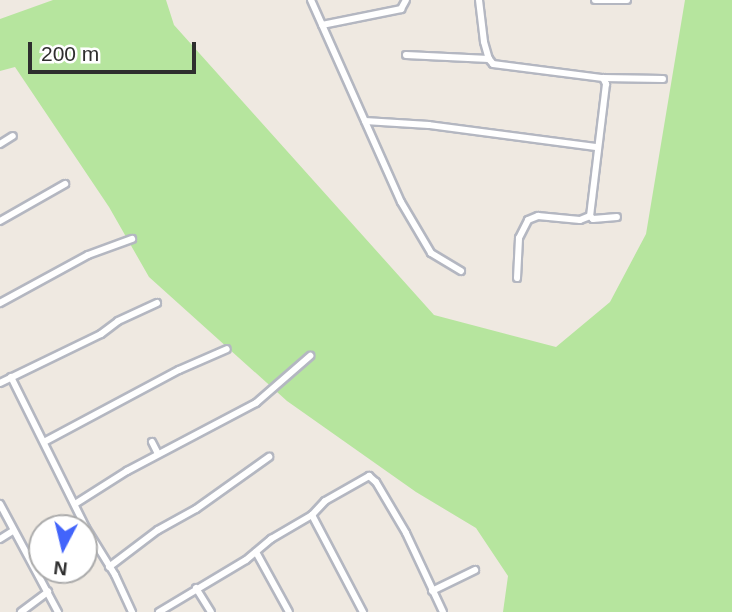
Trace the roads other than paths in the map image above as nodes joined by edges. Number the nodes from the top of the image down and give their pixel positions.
1 (312, 0) edge
2 (406, 0) edge
3 (479, 0) edge
4 (595, 0) edge
5 (627, 0) edge
6 (322, 25) junction
7 (406, 55) dead end
8 (489, 59) junction
9 (603, 78) junction
10 (663, 79) dead end
11 (366, 121) junction
12 (13, 136) dead end
13 (0, 144) edge
14 (597, 147) junction
15 (65, 184) dead end
16 (590, 216) junction
17 (617, 217) dead end
18 (0, 221) edge
19 (132, 239) dead end
20 (461, 271) dead end
21 (517, 278) dead end
22 (0, 303) edge
23 (157, 303) dead end
24 (227, 349) dead end
25 (310, 356) dead end
26 (11, 377) junction
27 (0, 383) edge
28 (44, 442) junction
29 (152, 442) dead end
30 (158, 454) junction
31 (269, 457) dead end
32 (0, 504) edge
33 (75, 504) junction
34 (312, 515) junction
35 (13, 531) junction
36 (0, 540) edge
37 (256, 552) junction
38 (109, 567) junction
39 (475, 570) dead end
40 (196, 588) junction
41 (432, 591) junction
42 (48, 592) junction
43 (21, 612) edge
44 (58, 612) edge
45 (132, 612) edge
46 (159, 612) edge
47 (211, 612) edge
48 (289, 612) edge
49 (363, 612) edge
50 (443, 612) edge

1 - 6 street
2 - 6 street
3 - 8 street
4 - 5 street
6 - 11 street
7 - 8 street
8 - 9 street
9 - 10 street
9 - 14 street
11 - 14 street
11 - 20 street
12 - 13 street
14 - 16 street
15 - 18 street
16 - 17 street
16 - 21 street
19 - 22 street
23 - 26 street
24 - 28 street
25 - 30 street
26 - 27 street
26 - 28 street
28 - 33 street
29 - 30 street
30 - 33 street
31 - 38 street
32 - 35 street
33 - 38 street
34 - 37 street
34 - 41 street
34 - 49 street
35 - 36 street
35 - 42 street
37 - 40 street
37 - 48 street
38 - 45 street
39 - 41 street
40 - 46 street
40 - 47 street
41 - 50 street
42 - 43 street
42 - 44 street

